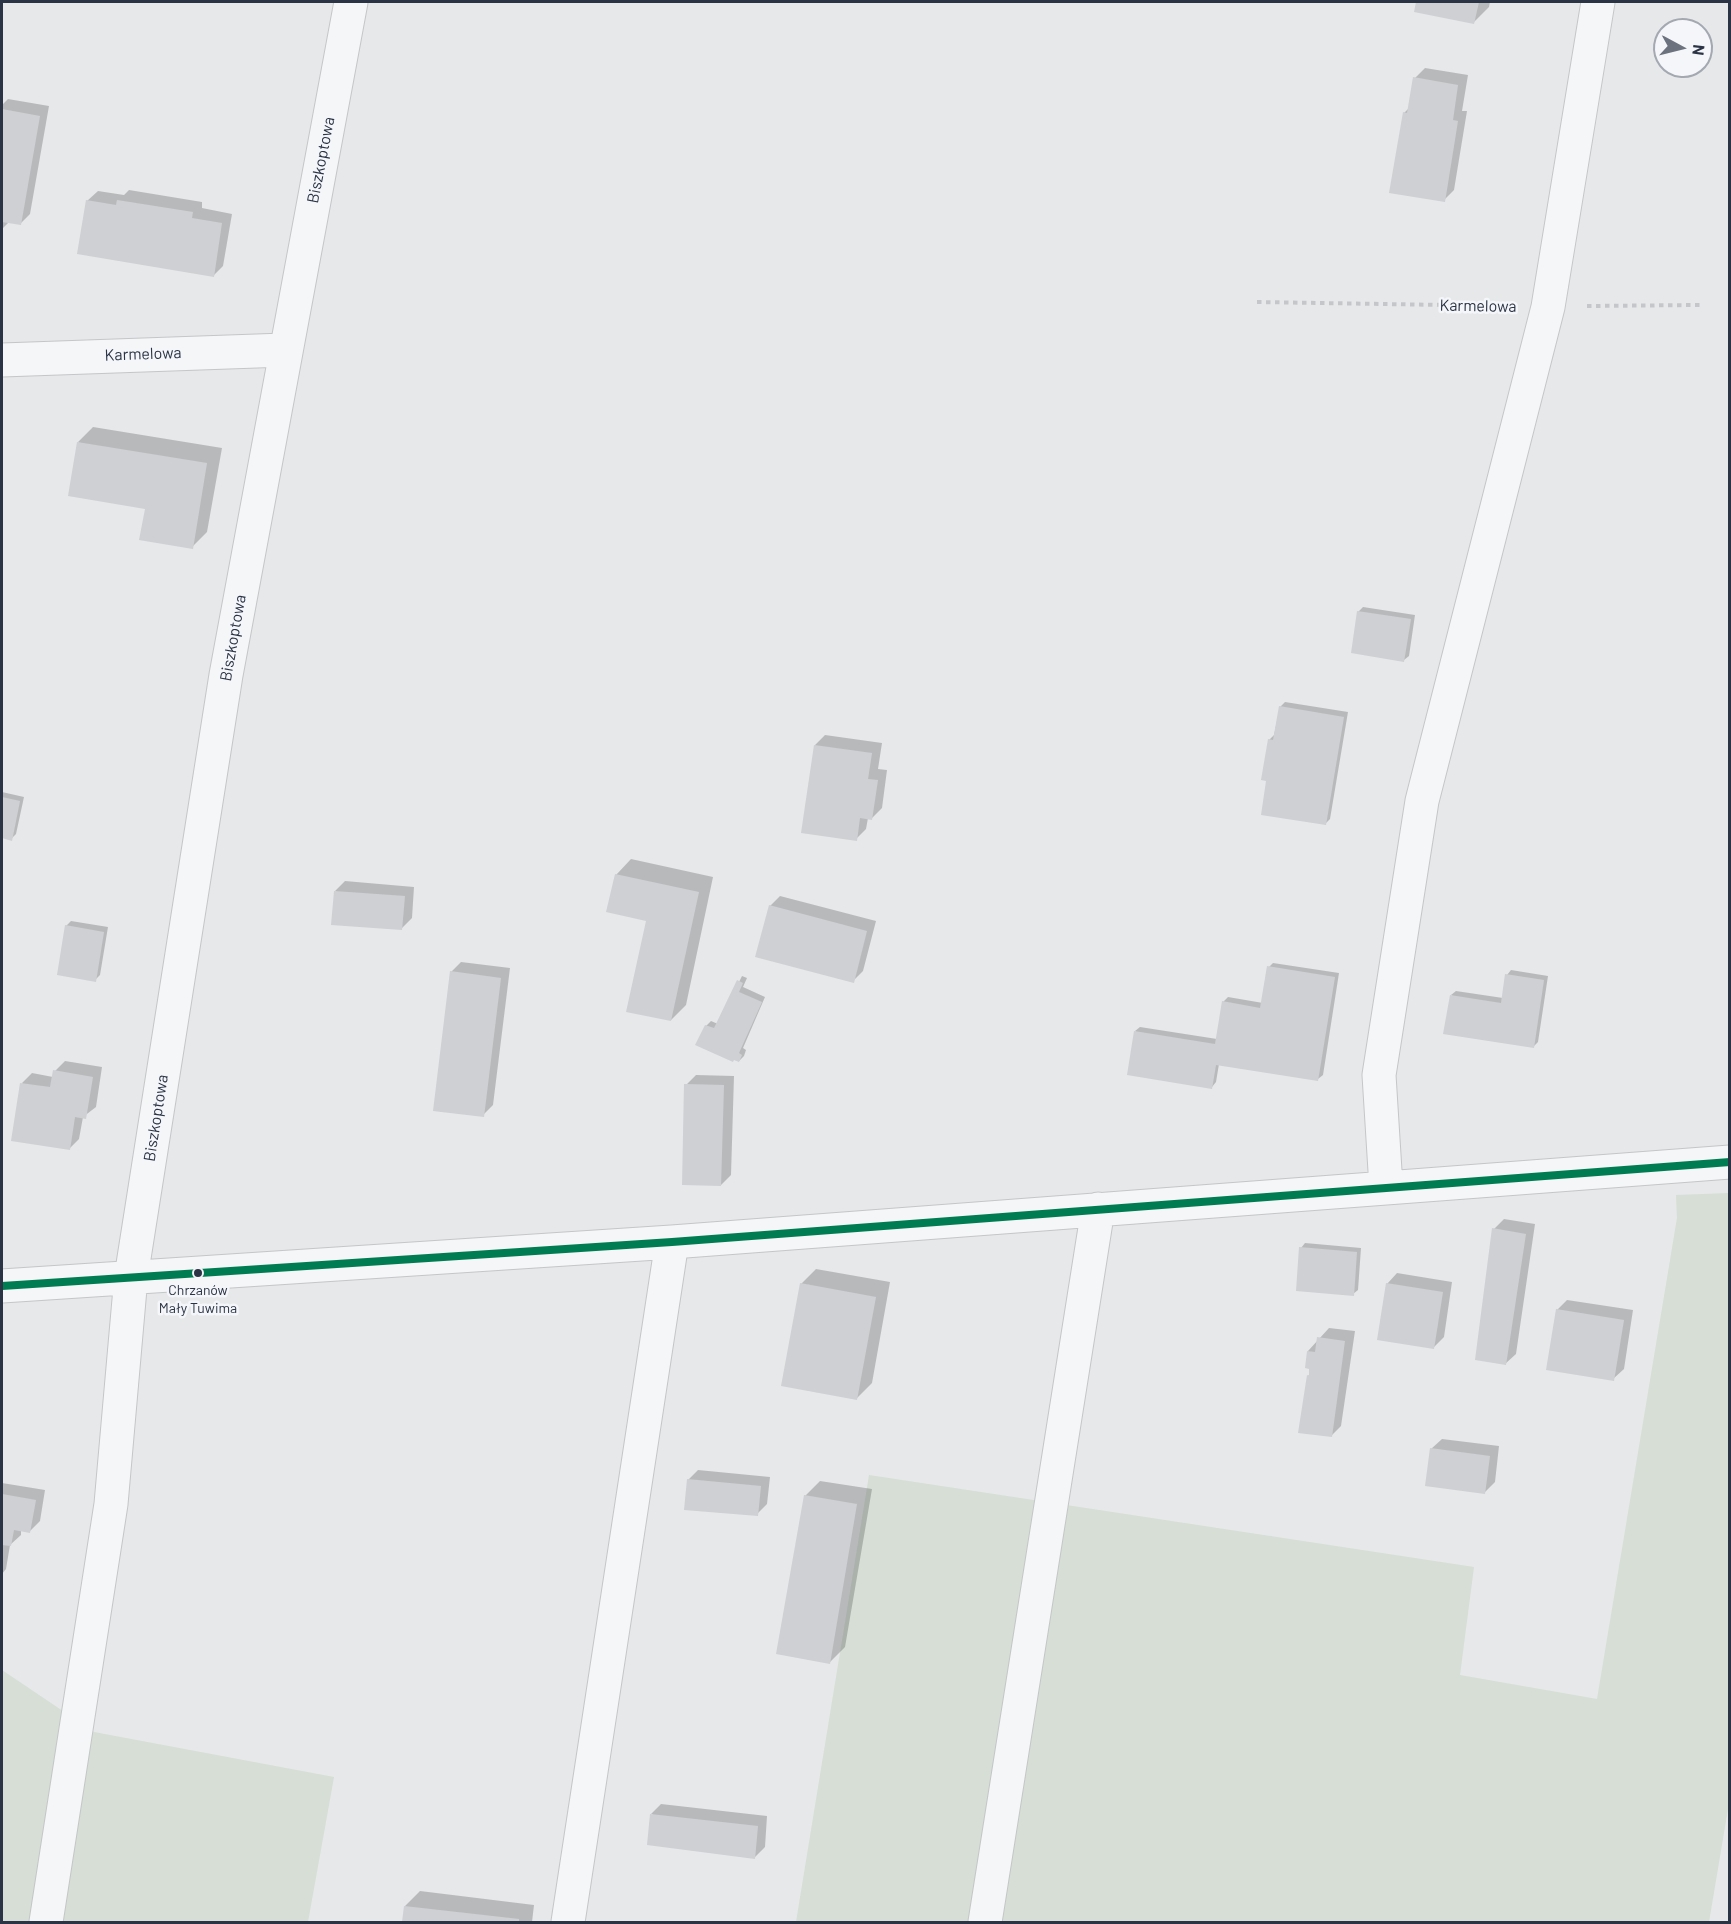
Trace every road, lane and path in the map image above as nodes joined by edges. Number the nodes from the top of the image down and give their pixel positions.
1 (351, 2) edge
2 (1598, 2) edge
3 (1257, 302) dead end
4 (1700, 305) dead end
5 (1548, 307) junction
6 (285, 350) junction
7 (2, 360) edge
8 (1730, 1162) edge
9 (1386, 1187) junction
10 (1098, 1209) junction
11 (672, 1242) junction
12 (131, 1277) junction
13 (2, 1286) edge
14 (46, 1923) edge
15 (568, 1923) edge
16 (985, 1923) edge

1 - 6 street, Biszkoptowa
2 - 5 street
3 - 5 path, Karmelowa
4 - 5 path, Karmelowa
5 - 9 street
6 - 7 street, Karmelowa
6 - 12 street, Biszkoptowa
8 - 9 street
9 - 10 street
10 - 11 street
10 - 16 street
11 - 12 street
11 - 15 street
12 - 13 street
12 - 14 street, Biszkoptowa

